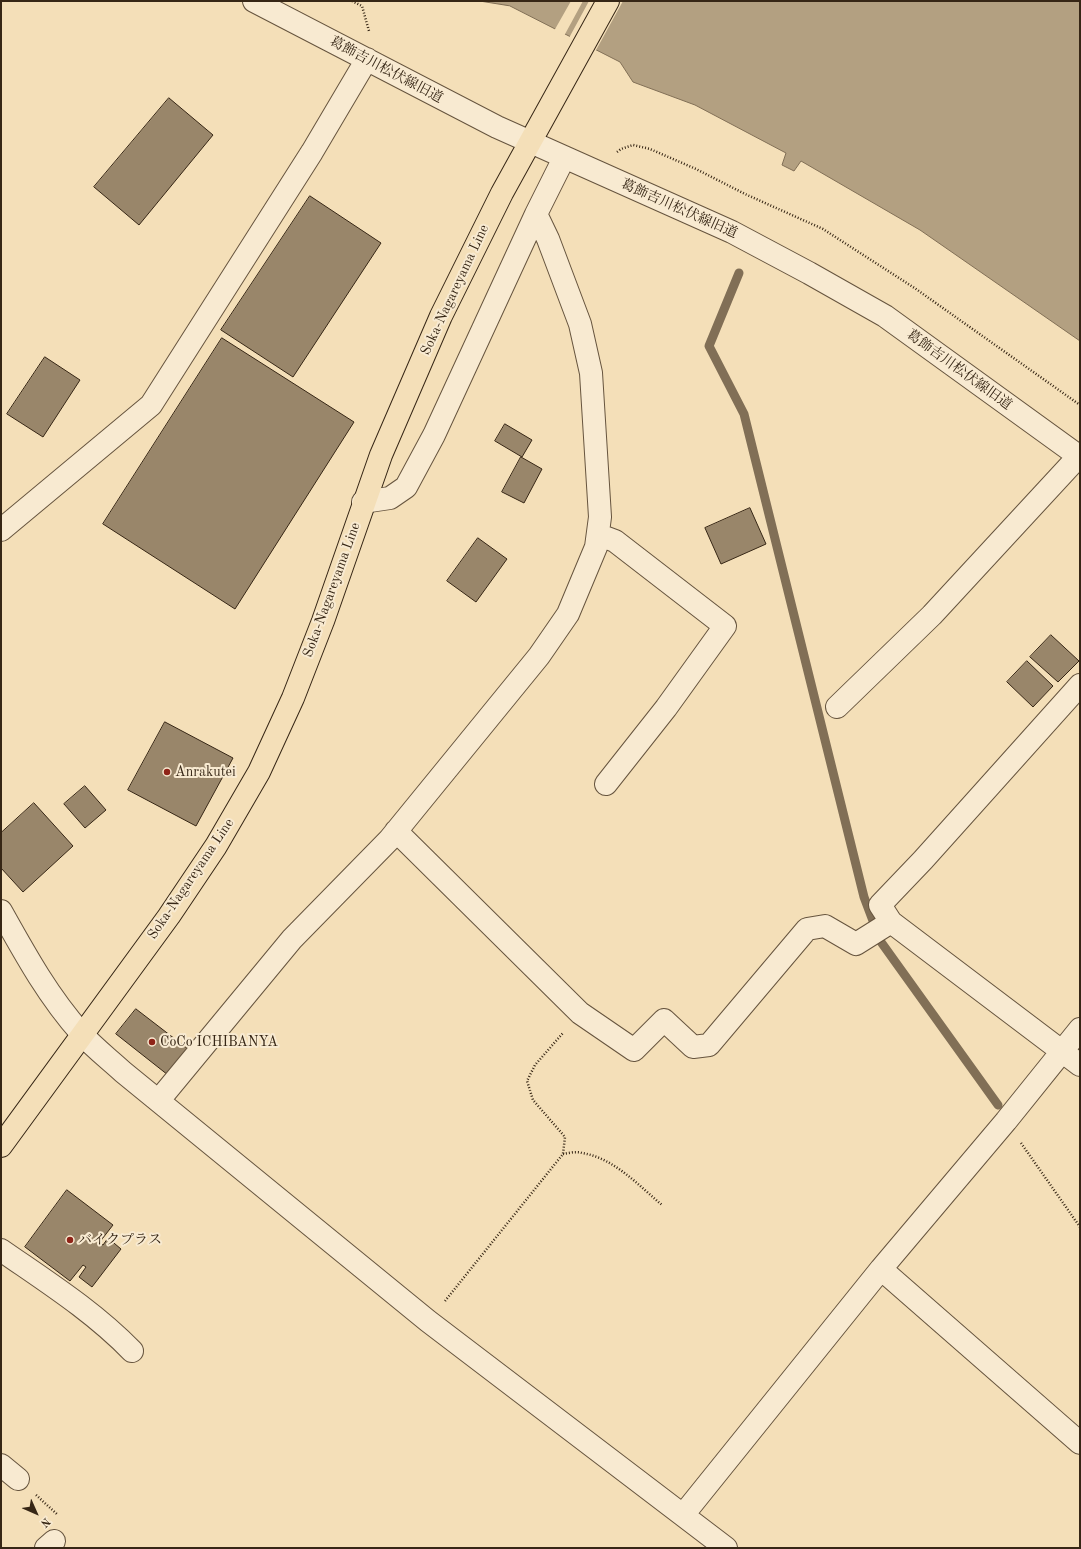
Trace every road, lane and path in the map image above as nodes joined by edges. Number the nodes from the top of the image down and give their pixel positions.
1 (254, 1) edge
2 (352, 1) edge
3 (608, 1) edge
4 (370, 36) dead end
5 (367, 59) junction
6 (530, 142) junction
7 (613, 156) dead end
8 (564, 158) junction
9 (536, 214) junction
10 (1080, 404) edge
11 (1079, 457) edge
12 (363, 502) junction
13 (1, 530) edge
14 (599, 535) junction
15 (1080, 685) edge
16 (837, 707) dead end
17 (606, 784) dead end
18 (396, 832) junction
19 (1, 911) edge
20 (891, 922) junction
21 (580, 1013) junction
22 (1080, 1029) edge
23 (82, 1034) junction
24 (1062, 1051) junction
25 (1080, 1065) edge
26 (159, 1100) junction
27 (1006, 1121) junction
28 (1, 1146) edge
29 (564, 1154) junction
30 (662, 1205) dead end
31 (1080, 1227) edge
32 (1, 1250) edge
33 (881, 1269) junction
34 (428, 1321) junction
35 (132, 1351) dead end
36 (1080, 1443) edge
37 (1, 1465) edge
38 (18, 1479) joint
39 (683, 1515) junction
40 (62, 1519) dead end
41 (726, 1548) edge

1 - 5 street, 葛飾吉川松伏線旧道
2 - 4 path
3 - 6 main road, Soka-Nagareyama Line
5 - 6 street, 葛飾吉川松伏線旧道
5 - 13 street
6 - 8 street, 葛飾吉川松伏線旧道
6 - 12 main road, Soka-Nagareyama Line
7 - 10 path
8 - 9 street
8 - 11 street, 葛飾吉川松伏線旧道
9 - 12 street
9 - 14 street
11 - 16 street
12 - 23 main road, Soka-Nagareyama Line
14 - 17 street
14 - 18 street
15 - 20 street
18 - 21 street
18 - 26 street
19 - 23 street
20 - 21 street
20 - 24 street
21 - 29 path
22 - 24 street
23 - 26 street
23 - 28 main road, Soka-Nagareyama Line
24 - 25 street
24 - 27 street
26 - 34 street
27 - 31 path
27 - 33 street
29 - 30 path
29 - 34 path
32 - 35 street
33 - 36 street
33 - 39 street
34 - 39 street
37 - 38 street
38 - 40 path
39 - 41 street

